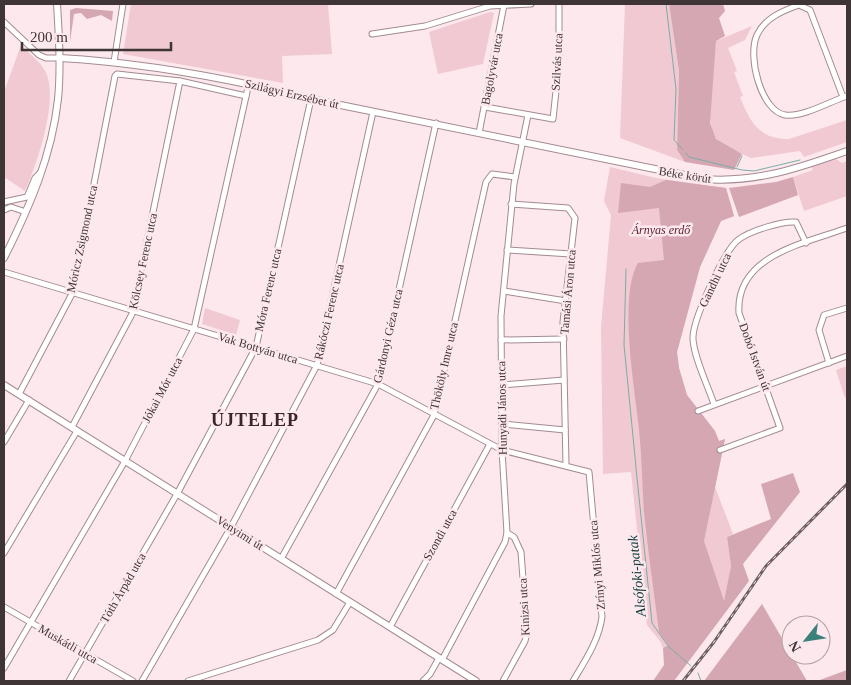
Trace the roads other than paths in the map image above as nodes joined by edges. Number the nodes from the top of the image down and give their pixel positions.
1 (57, 4) edge
2 (123, 4) edge
3 (531, 4) edge
4 (559, 4) edge
5 (504, 5) junction
6 (4, 22) edge
7 (372, 34) dead end
8 (60, 58) junction
9 (114, 62) junction
10 (117, 74) joint
11 (180, 82) junction
12 (249, 84) junction
13 (246, 96) junction
14 (845, 97) edge
15 (311, 99) junction
16 (485, 107) junction
17 (373, 112) junction
18 (528, 115) junction
19 (436, 123) junction
20 (479, 133) junction
21 (522, 141) junction
22 (847, 151) edge
23 (41, 173) junction
24 (515, 177) junction
25 (16, 199) junction
26 (4, 202) edge
27 (30, 203) junction
28 (511, 204) junction
29 (16, 209) junction
30 (4, 210) edge
31 (26, 212) junction
32 (21, 224) junction
33 (847, 228) edge
34 (806, 243) junction
35 (507, 250) junction
36 (571, 254) junction
37 (4, 258) edge
38 (4, 272) edge
39 (504, 291) junction
40 (73, 292) junction
41 (566, 300) junction
42 (847, 308) edge
43 (133, 310) junction
44 (194, 329) junction
45 (564, 339) junction
46 (501, 340) junction
47 (256, 347) junction
48 (847, 356) edge
49 (829, 362) junction
50 (317, 366) junction
51 (564, 380) junction
52 (378, 384) junction
53 (4, 385) edge
54 (502, 385) junction
55 (765, 386) junction
56 (19, 394) junction
57 (29, 400) junction
58 (714, 404) junction
59 (698, 411) dead end
60 (434, 415) junction
61 (502, 424) junction
62 (74, 429) junction
63 (565, 430) junction
64 (4, 442) edge
65 (490, 444) junction
66 (502, 450) junction
67 (720, 450) dead end
68 (125, 461) junction
69 (566, 465) junction
70 (589, 472) joint
71 (177, 494) junction
72 (231, 527) junction
73 (507, 533) junction
74 (4, 553) edge
75 (281, 559) junction
76 (336, 594) junction
77 (350, 602) junction
78 (4, 607) edge
79 (30, 622) junction
80 (390, 627) junction
81 (85, 654) junction
82 (441, 659) junction
83 (4, 668) edge
84 (69, 681) edge
85 (133, 681) edge
86 (142, 681) edge
87 (188, 681) edge
88 (423, 681) edge
89 (476, 681) edge
90 (503, 681) edge
91 (573, 681) edge

1 - 8 street
2 - 9 street
3 - 5 street
4 - 18 street, Szilvás utca
5 - 7 street
5 - 16 street, Bagolyvár utca
6 - 8 street
8 - 9 street, Szilágyi Erzsébet út
8 - 23 street
9 - 12 street, Szilágyi Erzsébet út
10 - 11 street, Szilágyi Erzsébet út
10 - 40 street, Móricz Zsigmond utca
11 - 13 street, Szilágyi Erzsébet út
11 - 43 street, Kölcsey Ferenc utca
12 - 13 street, Jókai Mór utca
12 - 15 street, Szilágyi Erzsébet út
13 - 44 street, Jókai Mór utca
14 - 14 street
15 - 17 street, Szilágyi Erzsébet út
15 - 47 street, Móra Ferenc utca
16 - 18 street
16 - 20 street, Bagolyvár utca
17 - 19 street, Szilágyi Erzsébet út
17 - 50 street, Rákóczi Ferenc utca
18 - 21 street, Hunyadi János utca
19 - 20 street, Szilágyi Erzsébet út
19 - 52 street, Gárdonyi Géza utca
20 - 21 street, Szilágyi Erzsébet út
21 - 22 street, Béke körút
21 - 24 street, Hunyadi János utca
23 - 25 street
23 - 27 street
24 - 28 street, Hunyadi János utca
24 - 60 street, Thököly Imre utca
25 - 26 street
25 - 27 street
27 - 31 street
28 - 35 street, Hunyadi János utca
28 - 36 street, Tamási Áron utca
29 - 30 street
29 - 31 street
29 - 32 street
31 - 32 street
32 - 37 street
33 - 34 street, Dobó István út
34 - 55 street, Dobó István út
34 - 58 street, Gandhi utca
35 - 36 street
35 - 39 street, Hunyadi János utca
36 - 41 street, Tamási Áron utca
38 - 40 street, Vak Bottyán utca
39 - 41 street
39 - 46 street, Hunyadi János utca
40 - 43 street, Vak Bottyán utca
40 - 56 street, Móricz Zsigmond utca
41 - 45 street, Tamási Áron utca
42 - 49 street
43 - 44 street, Vak Bottyán utca
43 - 62 street, Kölcsey Ferenc utca
44 - 47 street, Vak Bottyán utca
44 - 68 street, Jókai Mór utca
45 - 46 street
45 - 51 street, Tamási Áron utca
46 - 54 street, Hunyadi János utca
47 - 50 street, Vak Bottyán utca
47 - 71 street, Móra Ferenc utca
48 - 49 street
49 - 55 street
50 - 52 street, Vak Bottyán utca
50 - 72 street, Rákóczi Ferenc utca
51 - 54 street
51 - 63 street, Tamási Áron utca
52 - 60 street, Vak Bottyán utca
52 - 75 street, Gárdonyi Géza utca
53 - 56 street, Venyimi út
54 - 61 street, Hunyadi János utca
55 - 58 street
55 - 67 street, Dobó István út
56 - 57 street, Venyimi út
57 - 62 street, Venyimi út
57 - 64 street
58 - 59 street
60 - 65 street, Vak Bottyán utca
60 - 76 street, Thököly Imre utca
61 - 63 street
61 - 66 street, Hunyadi János utca
62 - 68 street, Venyimi út
62 - 74 street, Kölcsey Ferenc utca
63 - 69 street, Tamási Áron utca
65 - 66 street, Vak Bottyán utca
65 - 80 street, Szondi utca
66 - 69 street, Vak Bottyán utca
66 - 73 street, Hunyadi János utca
68 - 71 street, Venyimi út
68 - 79 street, Jókai Mór utca
69 - 70 street, Vak Bottyán utca
70 - 91 street, Zrínyi Miklós utca
71 - 72 street, Venyimi út
71 - 81 street, Tóth Árpád utca
72 - 75 street, Venyimi út
72 - 86 street, Rákóczi Ferenc utca
73 - 82 street, Hunyadi János utca
73 - 90 street, Kinizsi utca
75 - 76 street, Venyimi út
76 - 77 street, Venyimi út
77 - 80 street, Venyimi út
77 - 87 street
78 - 79 street, Muskátli utca
79 - 81 street, Muskátli utca
79 - 83 street, Jókai Mór utca
80 - 82 street, Venyimi út
81 - 84 street, Tóth Árpád utca
81 - 85 street, Muskátli utca
82 - 88 street, Hunyadi János utca
82 - 89 street, Venyimi út

